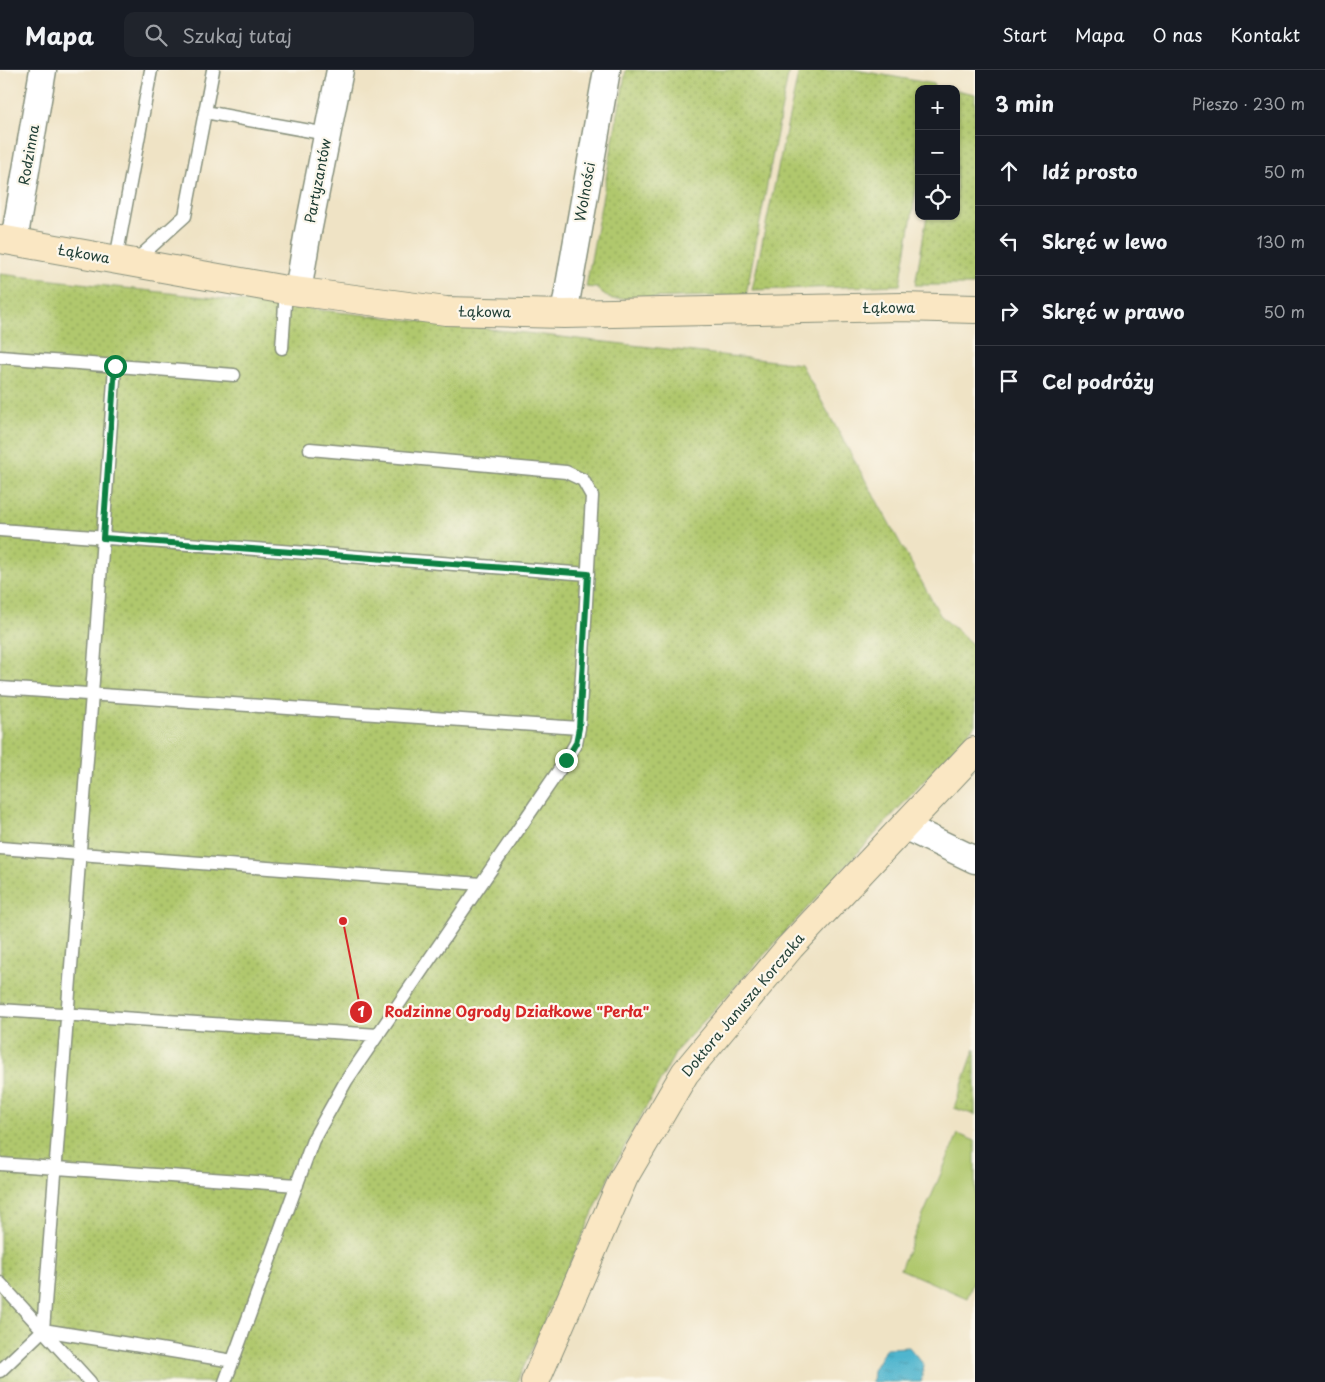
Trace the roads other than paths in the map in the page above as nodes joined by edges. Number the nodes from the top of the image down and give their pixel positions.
1 (43, 70) edge
2 (151, 70) edge
3 (213, 70) edge
4 (340, 70) edge
5 (607, 70) edge
6 (205, 112) junction
7 (327, 134) junction
8 (7, 240) edge
9 (125, 261) junction
10 (292, 291) junction
11 (975, 309) edge
12 (564, 314) junction
13 (282, 348) dead end
14 (0, 357) edge
15 (115, 366) junction
16 (234, 375) dead end
17 (310, 449) dead end
18 (0, 530) edge
19 (103, 538) junction
20 (588, 574) junction
21 (0, 688) edge
22 (92, 694) junction
23 (579, 728) junction
24 (975, 751) edge
25 (904, 826) junction
26 (0, 848) edge
27 (80, 854) junction
28 (975, 860) edge
29 (481, 884) junction
30 (0, 1010) edge
31 (68, 1014) junction
32 (378, 1035) junction
33 (0, 1164) edge
34 (56, 1168) junction
35 (297, 1185) junction
36 (0, 1283) edge
37 (43, 1330) junction
38 (233, 1362) junction
39 (0, 1371) edge
40 (90, 1382) edge
41 (226, 1382) edge
42 (535, 1382) edge

1 - 8 street, Rodzinna
2 - 9 lane
3 - 6 lane
4 - 7 street, Partyzantów
5 - 12 street, Wolności
6 - 7 lane
6 - 9 lane
7 - 10 street, Partyzantów
8 - 9 street, Łąkowa
9 - 10 street, Łąkowa
10 - 12 street, Łąkowa
10 - 13 lane
11 - 12 street, Łąkowa
14 - 15 lane
15 - 16 lane
15 - 19 lane
17 - 20 lane
18 - 19 lane
19 - 20 lane
19 - 22 lane
20 - 23 lane
21 - 22 lane
22 - 23 lane
22 - 27 lane
23 - 29 lane
24 - 25 street, Doktora Janusza Korczaka
25 - 28 street
25 - 42 street, Doktora Janusza Korczaka
26 - 27 lane
27 - 29 lane
27 - 31 lane
29 - 32 lane
30 - 31 lane
31 - 32 lane
31 - 34 lane
32 - 35 lane
33 - 34 lane
34 - 35 lane
34 - 37 lane
35 - 38 lane
36 - 37 lane
37 - 38 lane
37 - 39 lane
37 - 40 lane
38 - 41 lane

